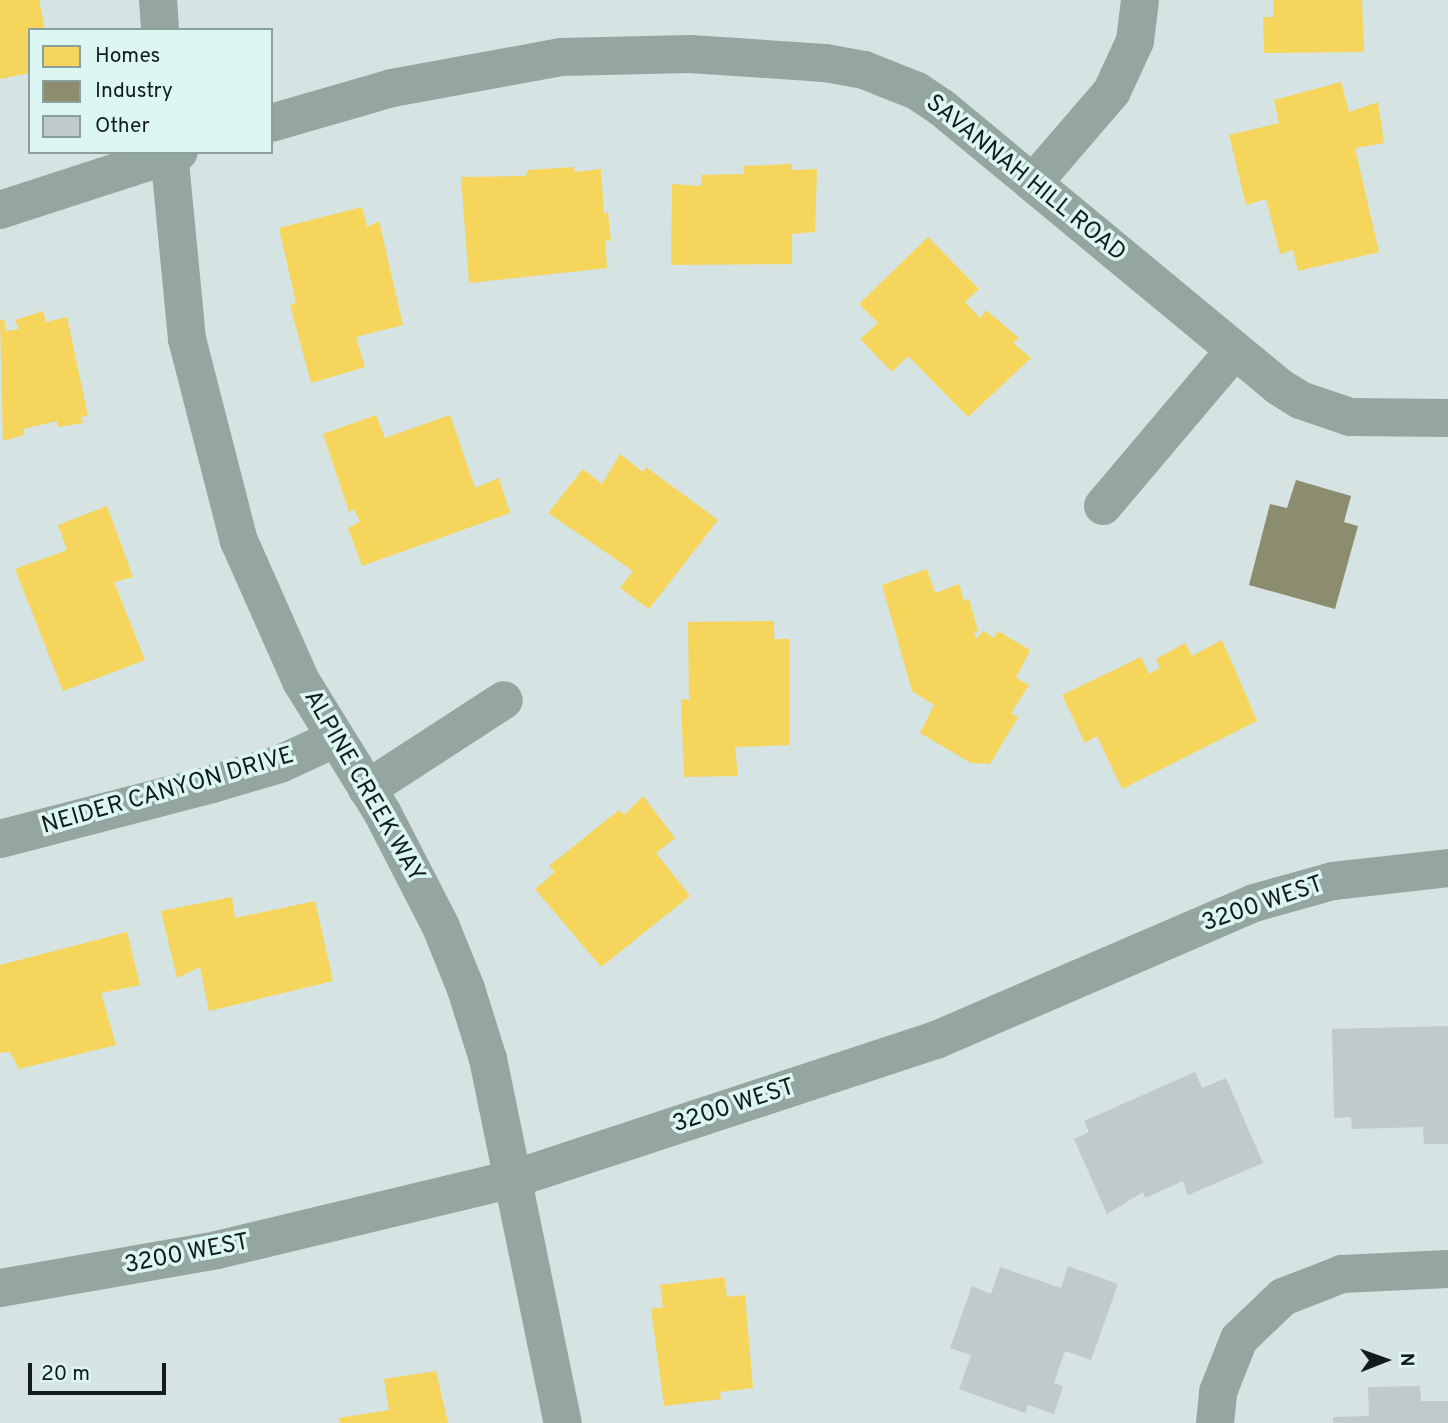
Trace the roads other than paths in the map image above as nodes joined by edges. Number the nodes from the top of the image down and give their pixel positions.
1 (158, 0) edge
2 (1140, 0) edge
3 (160, 28) edge
4 (273, 122) edge
5 (170, 154) edge
6 (173, 154) edge
7 (1033, 183) junction
8 (0, 210) edge
9 (1235, 351) junction
10 (1448, 418) edge
11 (1103, 506) dead end
12 (504, 701) dead end
13 (334, 739) junction
14 (367, 789) junction
15 (0, 839) edge
16 (1448, 868) edge
17 (513, 1179) junction
18 (1448, 1269) edge
19 (0, 1288) edge
20 (564, 1423) edge
21 (1215, 1423) edge

1 - 3 street
2 - 7 street
4 - 7 street, SAVANNAH HILL ROAD
5 - 8 street
6 - 13 street, ALPINE CREEK WAY
7 - 9 street, SAVANNAH HILL ROAD
9 - 10 street, SAVANNAH HILL ROAD
9 - 11 street
12 - 14 street
13 - 14 street, ALPINE CREEK WAY
13 - 15 street, NEIDER CANYON DRIVE
14 - 17 street, ALPINE CREEK WAY
16 - 17 street, 3200 WEST
17 - 19 street, 3200 WEST
17 - 20 street, ALPINE CREEK WAY
18 - 21 street

